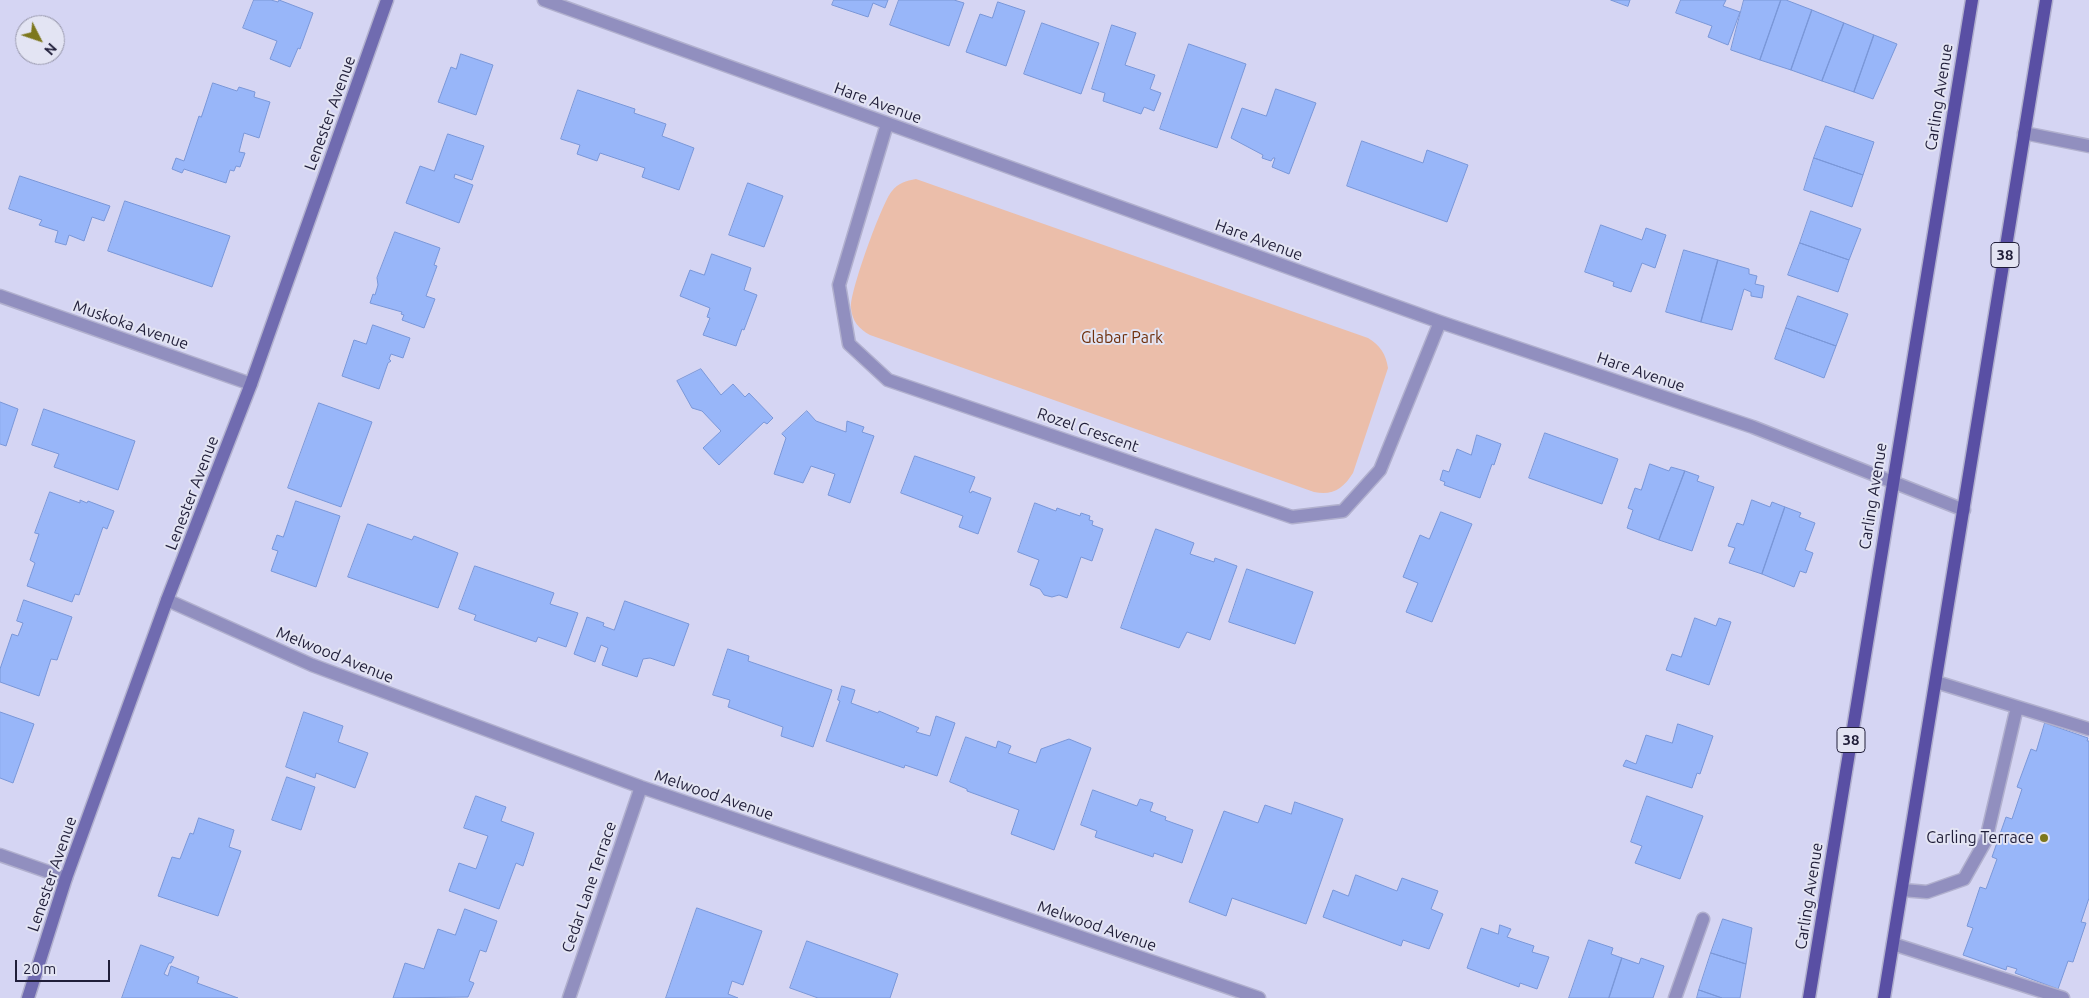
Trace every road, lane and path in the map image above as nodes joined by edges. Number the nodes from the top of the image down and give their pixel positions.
1 (387, 0) edge
2 (544, 0) edge
3 (1972, 0) edge
4 (2046, 0) edge
5 (887, 124) junction
6 (2024, 132) junction
7 (2089, 146) edge
8 (0, 296) edge
9 (1440, 322) junction
10 (251, 384) junction
11 (1892, 481) junction
12 (1964, 510) junction
13 (167, 600) junction
14 (1936, 682) junction
15 (2017, 707) junction
16 (2089, 729) edge
17 (641, 787) junction
18 (0, 855) edge
19 (66, 878) junction
20 (1902, 890) junction
21 (1703, 918) dead end
22 (1893, 944) junction
23 (28, 998) edge
24 (569, 998) edge
25 (1259, 998) edge
26 (1675, 998) edge
27 (1809, 998) edge
28 (1884, 998) edge
29 (2063, 998) edge

1 - 10 street, Lenester Avenue
2 - 5 street, Hare Avenue
3 - 11 main road, Carling Avenue / 38
4 - 6 main road, 38
5 - 9 street, Hare Avenue
5 - 9 street, Rozel Crescent
6 - 7 street
6 - 12 main road, 38
8 - 10 street, Muskoka Avenue
9 - 11 street, Hare Avenue
10 - 13 street, Lenester Avenue
11 - 12 street, Hare Avenue
11 - 27 main road, Carling Avenue / 38
12 - 14 main road, 38
13 - 17 street, Melwood Avenue
13 - 19 street, Lenester Avenue
14 - 15 street
14 - 20 main road, 38
15 - 16 street
15 - 20 street
17 - 24 street, Cedar Lane Terrace
17 - 25 street, Melwood Avenue
18 - 19 street
19 - 23 street, Lenester Avenue
20 - 22 main road, 38
21 - 26 street
22 - 28 main road, 38
22 - 29 street

